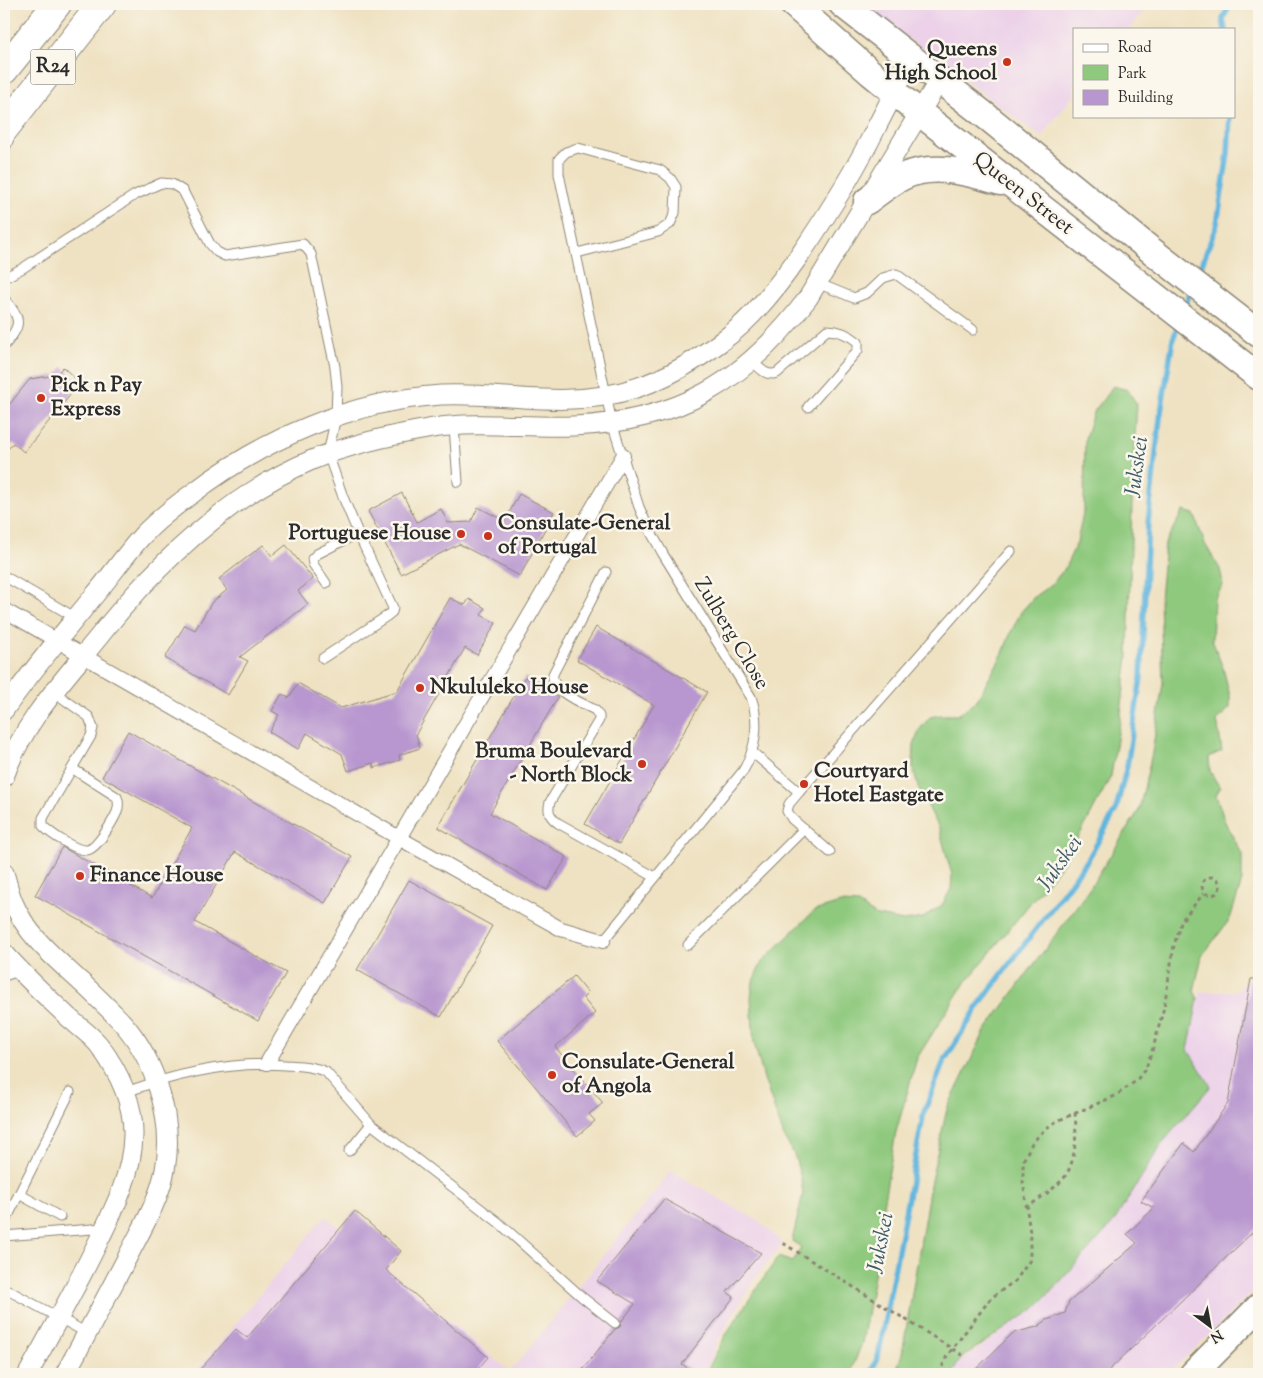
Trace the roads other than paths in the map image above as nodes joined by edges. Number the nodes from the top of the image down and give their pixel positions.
1 (57, 4) edge
2 (102, 4) edge
3 (792, 4) edge
4 (842, 4) edge
5 (912, 58) junction
6 (4, 70) edge
7 (940, 79) junction
8 (893, 92) junction
9 (23, 105) junction
10 (920, 113) junction
11 (4, 129) edge
12 (4, 151) edge
13 (1013, 186) junction
14 (867, 201) junction
15 (577, 253) junction
16 (4, 278) edge
17 (818, 283) junction
18 (4, 298) edge
19 (973, 330) dead end
20 (1254, 331) edge
21 (4, 346) edge
22 (752, 361) junction
23 (1259, 377) edge
24 (607, 397) junction
25 (808, 407) dead end
26 (336, 416) junction
27 (612, 423) junction
28 (454, 426) junction
29 (328, 454) junction
30 (623, 456) junction
31 (458, 482) dead end
32 (358, 533) junction
33 (1011, 550) dead end
34 (606, 572) dead end
35 (4, 576) edge
36 (326, 583) dead end
37 (92, 598) junction
38 (4, 610) edge
39 (116, 616) junction
40 (76, 618) junction
41 (57, 640) junction
42 (84, 656) junction
43 (323, 658) dead end
44 (54, 692) junction
45 (4, 710) edge
46 (752, 752) junction
47 (73, 769) junction
48 (4, 776) edge
49 (799, 792) junction
50 (804, 829) junction
51 (399, 838) junction
52 (830, 852) dead end
53 (4, 873) edge
54 (655, 877) junction
55 (603, 940) joint
56 (688, 945) dead end
57 (4, 953) edge
58 (12, 974) edge
59 (267, 1063) junction
60 (156, 1081) junction
61 (70, 1092) dead end
62 (126, 1092) junction
63 (371, 1124) junction
64 (349, 1151) dead end
65 (19, 1194) junction
66 (60, 1217) dead end
67 (4, 1224) edge
68 (105, 1228) junction
69 (4, 1236) edge
70 (4, 1288) edge
71 (1259, 1306) edge
72 (60, 1317) junction
73 (614, 1323) dead end
74 (87, 1333) junction
75 (28, 1374) edge
76 (65, 1374) edge
77 (1193, 1374) edge

1 - 6 main road, R24
2 - 9 main road, R24
3 - 8 main road, Queen Street
4 - 5 main road, Queen Street
5 - 7 main road, Queen Street
5 - 8 street
7 - 10 street
7 - 20 main road, Queen Street
8 - 10 main road, Queen Street
8 - 24 street
9 - 11 main road, R24
9 - 12 lane
10 - 13 main road, Queen Street
10 - 14 street
13 - 14 main road
13 - 23 main road, Queen Street
14 - 17 street
15 - 15 lane, Zulberg Close
15 - 24 lane, Zulberg Close
16 - 26 lane
17 - 19 lane
17 - 22 street
18 - 21 lane
22 - 25 lane
22 - 27 street
24 - 26 street
24 - 27 lane, Zulberg Close
26 - 29 lane
26 - 37 street
27 - 28 street
27 - 30 lane, Zulberg Close
28 - 29 street
28 - 31 lane
29 - 32 lane
29 - 39 street
30 - 46 lane, Zulberg Close
30 - 51 street
32 - 36 lane
32 - 43 lane
33 - 49 lane
34 - 54 lane
35 - 40 lane
37 - 39 street
37 - 40 street
38 - 41 street
39 - 42 street
40 - 41 street
41 - 42 street
41 - 45 street
42 - 44 street
42 - 51 street
44 - 47 lane
44 - 48 street
46 - 49 lane
46 - 54 lane, Zulberg Close
47 - 47 lane
49 - 50 lane
50 - 52 lane
50 - 56 lane
51 - 55 street
51 - 59 street
53 - 60 street
54 - 55 lane, Zulberg Close
57 - 58 street
58 - 62 street
59 - 60 lane
59 - 63 lane
60 - 62 lane
60 - 74 street
61 - 65 lane
62 - 68 street
63 - 64 lane
63 - 73 lane
65 - 66 lane
65 - 67 lane
68 - 69 lane
68 - 72 street
70 - 72 lane
71 - 77 main road
72 - 74 lane
72 - 75 street
74 - 76 street

